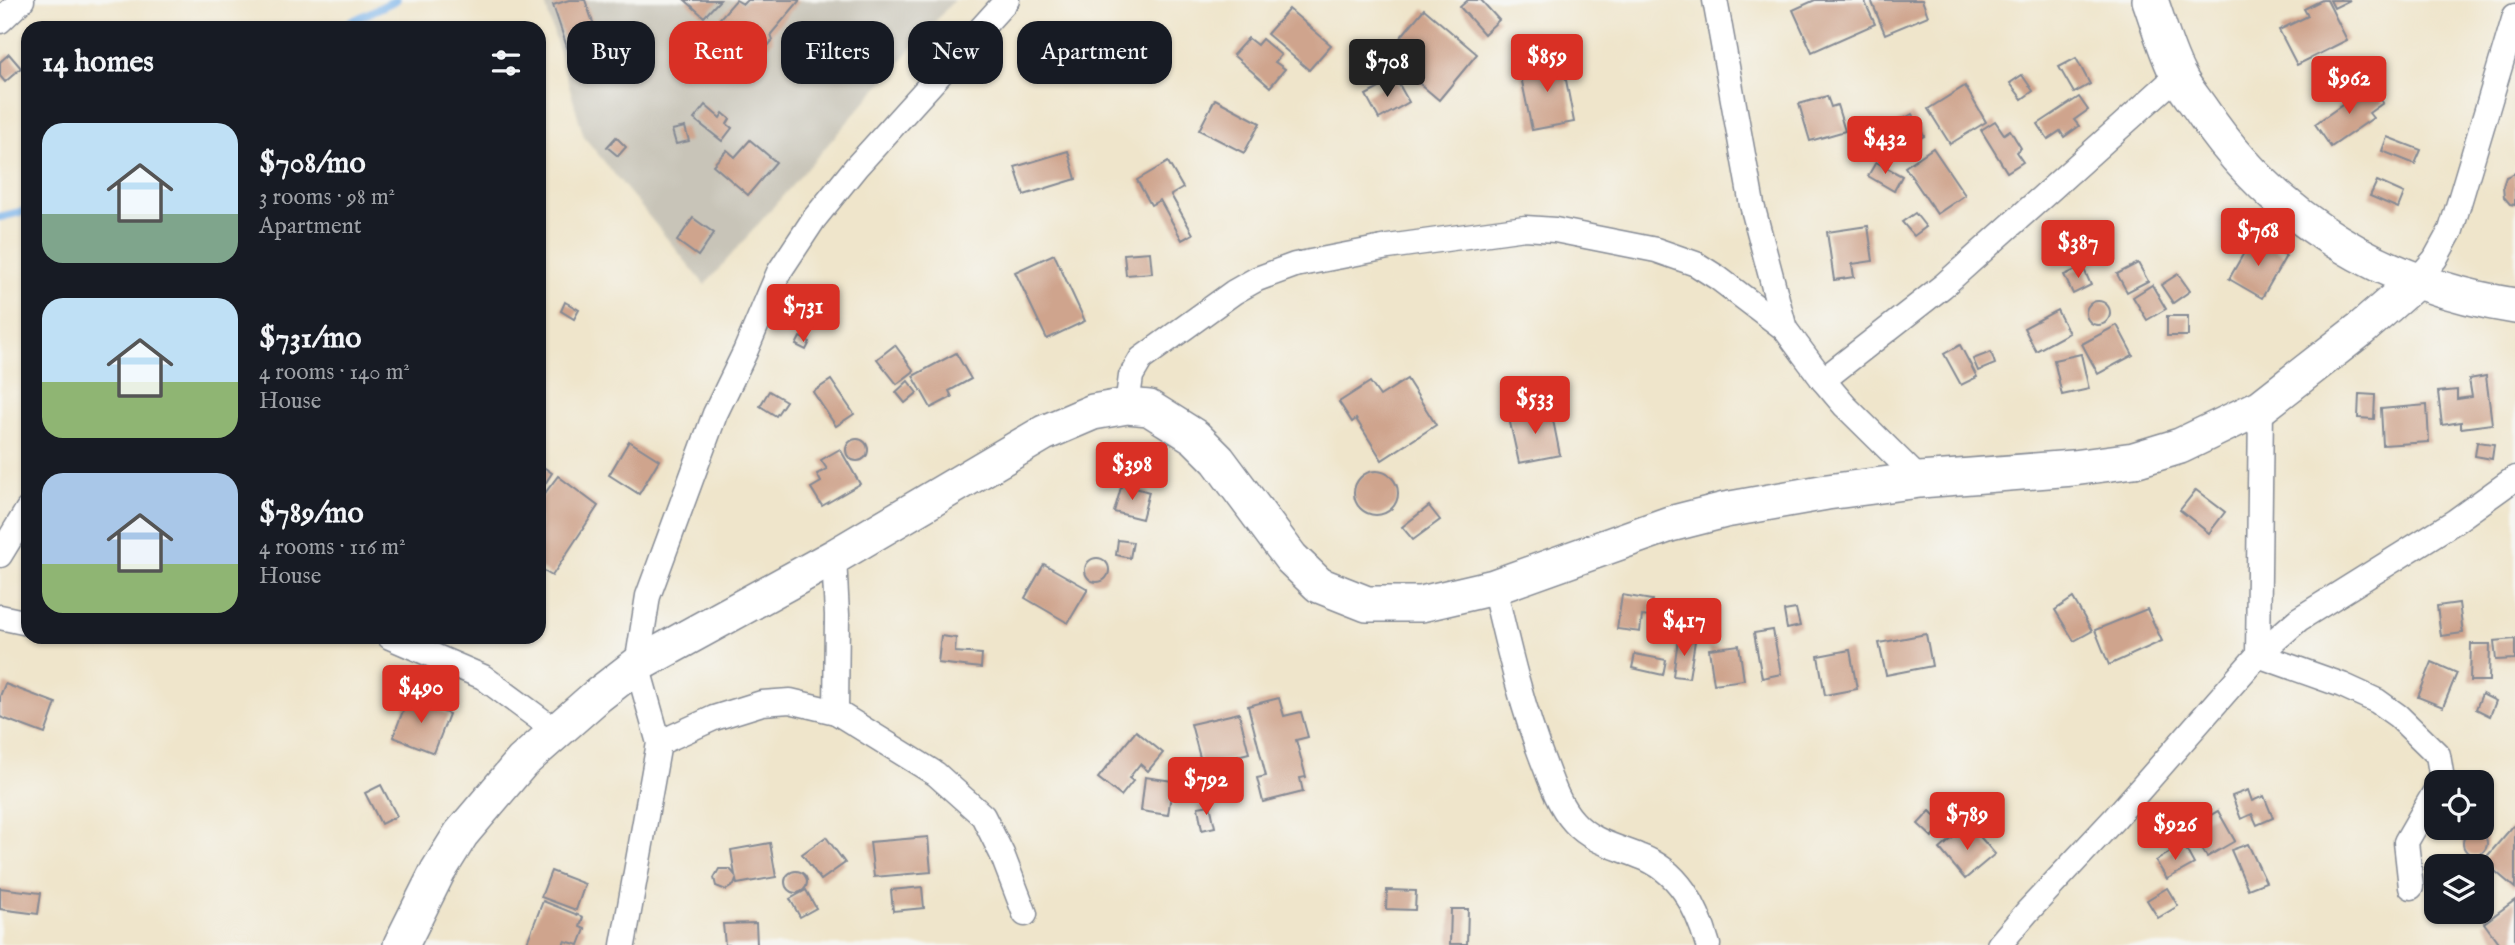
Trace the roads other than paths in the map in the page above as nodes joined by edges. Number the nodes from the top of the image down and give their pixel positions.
1 (22, 0) edge
2 (1007, 0) edge
3 (1714, 0) edge
4 (2150, 0) edge
5 (2515, 16) edge
6 (0, 21) edge
7 (2178, 75) junction
8 (2415, 282) junction
9 (2515, 306) edge
10 (1785, 329) junction
11 (1823, 380) junction
12 (1127, 406) junction
13 (2261, 407) junction
14 (2515, 478) edge
15 (1920, 480) junction
16 (21, 520) edge
17 (0, 555) edge
18 (834, 557) junction
19 (1494, 587) junction
20 (0, 617) edge
21 (21, 622) edge
22 (406, 644) edge
23 (2258, 655) junction
24 (637, 665) junction
25 (836, 712) junction
26 (556, 731) junction
27 (659, 743) junction
28 (2440, 770) edge
29 (2424, 811) edge
30 (2411, 887) dead end
31 (1025, 914) dead end
32 (401, 945) edge
33 (623, 945) edge
34 (1708, 945) edge
35 (1999, 945) edge

1 - 6 street
2 - 24 street
3 - 10 street
4 - 7 street
5 - 8 street
7 - 8 street
7 - 11 street
8 - 9 street
8 - 13 street
10 - 11 street
10 - 12 street
11 - 15 street
12 - 18 street
12 - 19 street
13 - 15 street
13 - 23 street
14 - 23 street
15 - 19 street
16 - 17 street
18 - 24 street
18 - 25 street
19 - 34 street
20 - 21 street
22 - 26 street
23 - 28 street
23 - 35 street
24 - 26 street
24 - 27 street
25 - 27 street
25 - 31 street
26 - 32 street
27 - 33 street
29 - 30 street

